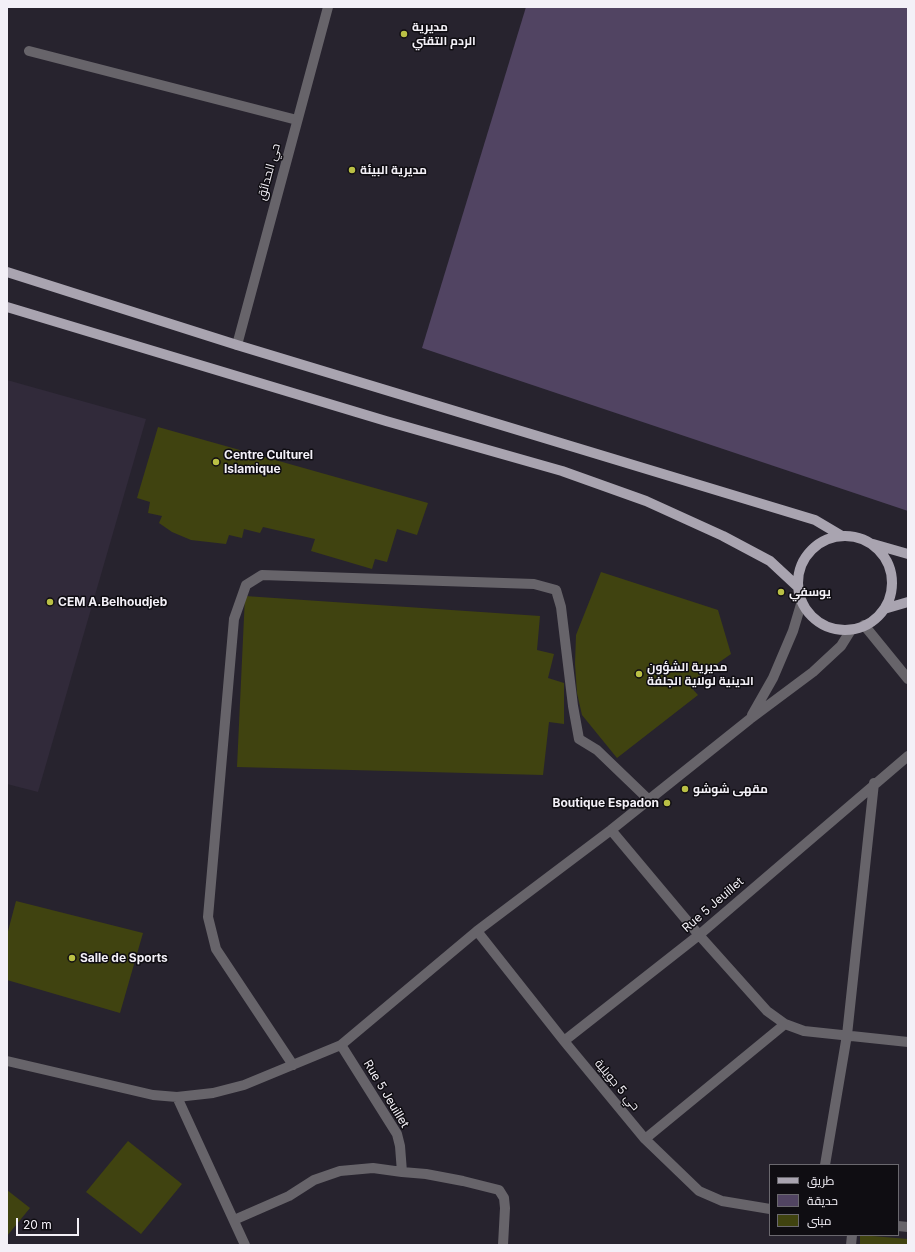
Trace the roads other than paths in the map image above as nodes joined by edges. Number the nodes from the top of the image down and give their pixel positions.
1 (328, 7) edge
2 (29, 50) dead end
3 (297, 120) junction
4 (7, 272) edge
5 (7, 307) edge
6 (237, 344) junction
7 (842, 536) junction
8 (870, 543) junction
9 (908, 554) edge
10 (798, 587) junction
11 (802, 601) junction
12 (908, 602) edge
13 (884, 609) junction
14 (864, 626) junction
15 (851, 630) junction
16 (908, 679) edge
17 (750, 719) junction
18 (908, 756) edge
19 (874, 783) junction
20 (649, 800) junction
21 (611, 830) junction
22 (477, 931) junction
23 (699, 935) junction
24 (785, 1024) junction
25 (847, 1035) junction
26 (564, 1041) junction
27 (908, 1042) edge
28 (341, 1045) junction
29 (7, 1061) edge
30 (292, 1065) junction
31 (177, 1097) junction
32 (646, 1139) junction
33 (825, 1164) edge
34 (402, 1172) junction
35 (769, 1209) edge
36 (234, 1220) junction
37 (245, 1245) edge
38 (503, 1245) edge

1 - 3 street, حي الحدائق
2 - 3 street
3 - 6 street, حي الحدائق
4 - 6 main road
5 - 10 main road
6 - 7 main road
7 - 8 main road
7 - 10 main road
8 - 9 main road
8 - 13 main road
10 - 11 main road
11 - 15 main road
11 - 17 street
12 - 13 main road
13 - 14 main road
14 - 15 main road
14 - 16 street
15 - 17 street
17 - 20 street
18 - 19 street, Rue 5 Jeuillet
19 - 23 street, Rue 5 Jeuillet
19 - 25 street
20 - 21 street
20 - 30 street
21 - 22 street
21 - 23 street
22 - 26 street, حي 5 جويلية
22 - 28 street
23 - 24 street
23 - 26 street, Rue 5 Jeuillet
24 - 25 street
24 - 32 street
25 - 27 street
25 - 33 street
26 - 32 street, حي 5 جويلية
28 - 30 street
28 - 34 street, Rue 5 Jeuillet
29 - 31 street
30 - 31 street
31 - 36 street
32 - 35 street, حي 5 جويلية
34 - 36 street
34 - 38 street
36 - 37 street

